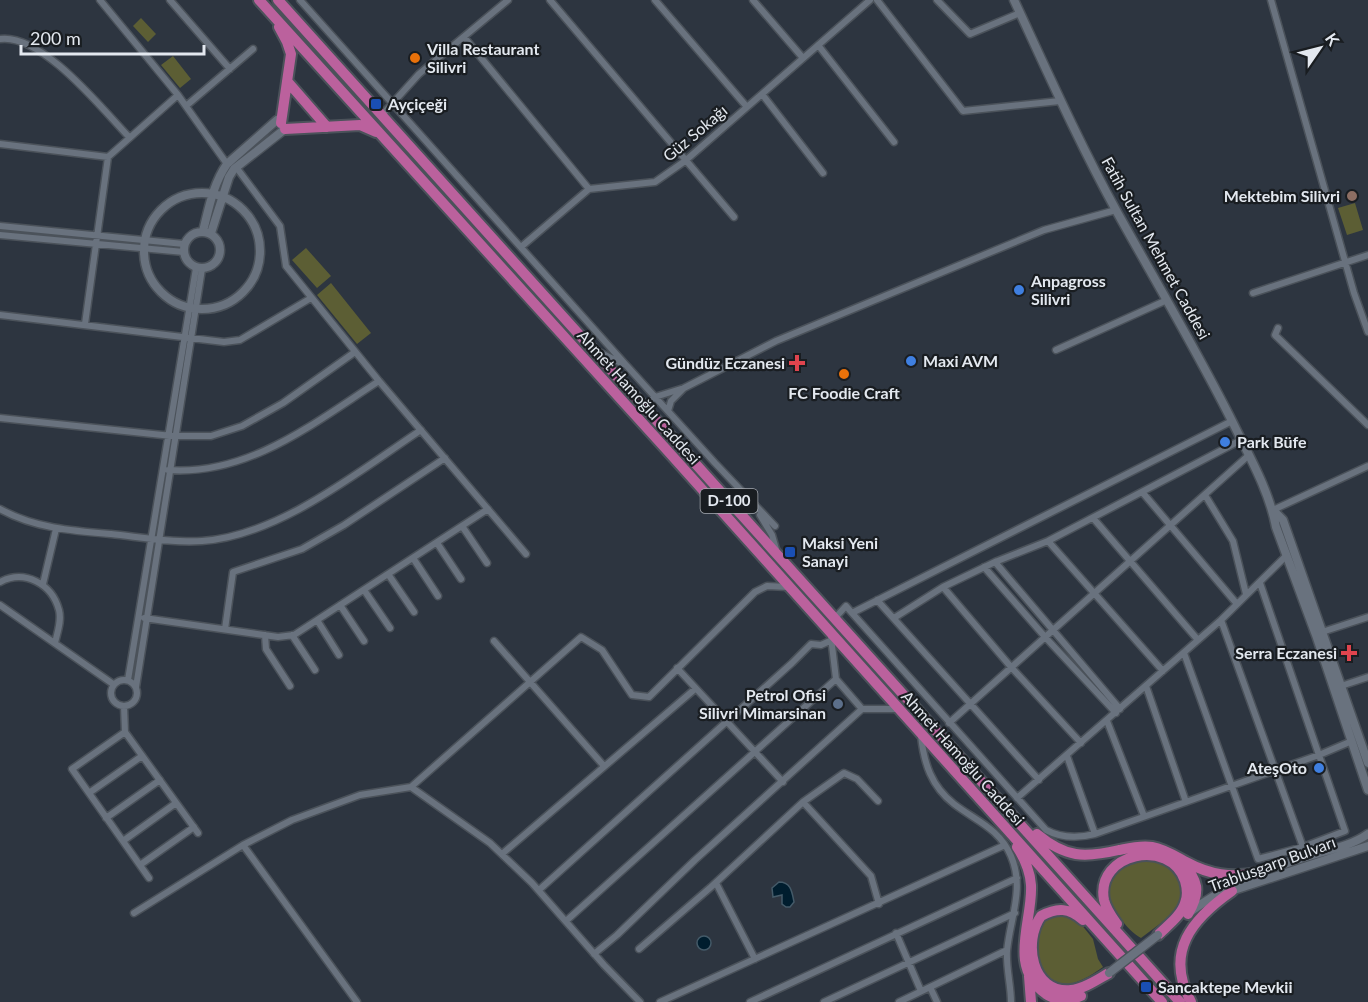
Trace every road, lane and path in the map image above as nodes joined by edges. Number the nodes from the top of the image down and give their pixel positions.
1 (100, 0) edge
2 (170, 0) edge
3 (259, 0) edge
4 (278, 0) edge
5 (300, 0) edge
6 (508, 0) edge
7 (550, 0) edge
8 (655, 0) edge
9 (753, 0) edge
10 (870, 0) edge
11 (877, 0) edge
12 (938, 0) edge
13 (1014, 0) edge
14 (1271, 0) edge
15 (1020, 13) junction
16 (464, 37) junction
17 (0, 39) edge
18 (818, 45) junction
19 (253, 49) dead end
20 (803, 58) junction
21 (230, 69) junction
22 (287, 81) junction
23 (762, 94) junction
24 (178, 95) junction
25 (1060, 101) junction
26 (392, 103) junction
27 (186, 106) junction
28 (747, 107) junction
29 (381, 116) junction
30 (283, 126) junction
31 (327, 127) junction
32 (129, 137) junction
33 (894, 142) dead end
34 (0, 144) edge
35 (391, 144) junction
36 (108, 157) junction
37 (685, 161) junction
38 (232, 166) junction
39 (824, 173) dead end
40 (589, 189) junction
41 (213, 192) junction
42 (222, 196) junction
43 (1116, 210) junction
44 (734, 217) dead end
45 (0, 226) edge
46 (207, 232) junction
47 (0, 235) edge
48 (96, 236) junction
49 (95, 244) junction
50 (145, 244) junction
51 (521, 247) junction
52 (184, 248) junction
53 (1368, 255) edge
54 (1346, 262) junction
55 (199, 268) junction
56 (1253, 293) dead end
57 (311, 298) junction
58 (1167, 300) junction
59 (192, 309) junction
60 (0, 315) edge
61 (85, 324) junction
62 (1278, 328) dead end
63 (1368, 332) edge
64 (183, 337) junction
65 (191, 338) junction
66 (594, 350) junction
67 (1056, 350) dead end
68 (356, 352) junction
69 (626, 365) junction
70 (379, 381) junction
71 (684, 388) junction
72 (655, 397) junction
73 (645, 406) junction
74 (668, 411) junction
75 (0, 418) edge
76 (1232, 421) junction
77 (1368, 425) edge
78 (421, 430) junction
79 (167, 436) junction
80 (176, 436) junction
81 (1241, 440) junction
82 (1249, 455) junction
83 (445, 458) junction
84 (1368, 466) edge
85 (162, 470) junction
86 (170, 471) junction
87 (1143, 493) junction
88 (744, 495) junction
89 (1205, 495) junction
90 (0, 509) edge
91 (488, 509) junction
92 (1273, 510) junction
93 (1093, 518) junction
94 (462, 526) junction
95 (776, 526) dead end
96 (1171, 526) junction
97 (56, 529) junction
98 (150, 538) junction
99 (159, 539) junction
100 (1048, 541) junction
101 (437, 543) junction
102 (526, 554) dead end
103 (778, 555) junction
104 (1291, 555) junction
105 (413, 558) junction
106 (995, 562) junction
107 (1130, 562) junction
108 (487, 563) dead end
109 (984, 567) junction
110 (388, 574) junction
111 (461, 579) dead end
112 (0, 582) edge
113 (1260, 583) junction
114 (43, 584) junction
115 (789, 587) junction
116 (943, 587) junction
117 (364, 590) junction
118 (1095, 594) junction
119 (1246, 594) junction
120 (438, 596) dead end
121 (877, 600) junction
122 (1236, 604) junction
123 (0, 605) edge
124 (340, 605) junction
125 (414, 612) dead end
126 (852, 614) junction
127 (138, 617) junction
128 (1368, 617) edge
129 (146, 618) junction
130 (835, 618) junction
131 (894, 618) junction
132 (317, 620) junction
133 (1221, 620) junction
134 (390, 628) dead end
135 (225, 629) junction
136 (1053, 631) junction
137 (1319, 633) junction
138 (265, 635) junction
139 (292, 635) junction
140 (831, 636) junction
141 (1046, 638) junction
142 (1198, 640) junction
143 (364, 641) dead end
144 (494, 641) dead end
145 (55, 643) junction
146 (1184, 653) junction
147 (339, 655) dead end
148 (1011, 667) junction
149 (677, 668) junction
150 (315, 670) dead end
151 (1163, 671) junction
152 (1368, 677) edge
153 (836, 679) junction
154 (128, 680) junction
155 (530, 682) junction
156 (114, 684) junction
157 (290, 686) dead end
158 (1146, 686) junction
159 (1341, 686) junction
160 (136, 687) junction
161 (695, 689) junction
162 (970, 703) junction
163 (124, 706) junction
164 (862, 709) junction
165 (899, 709) junction
166 (1118, 711) junction
167 (1107, 720) junction
168 (726, 722) junction
169 (949, 723) junction
170 (125, 732) junction
171 (921, 732) junction
172 (1355, 740) junction
173 (1081, 743) junction
174 (755, 752) junction
175 (1319, 755) junction
176 (142, 756) junction
177 (1067, 756) junction
178 (1368, 763) edge
179 (604, 766) junction
180 (1275, 770) junction
181 (160, 780) junction
182 (1039, 780) junction
183 (783, 782) junction
184 (1232, 786) junction
185 (411, 787) junction
186 (1368, 790) edge
187 (89, 793) junction
188 (1017, 798) junction
189 (878, 801) dead end
190 (803, 802) junction
191 (1186, 802) junction
192 (176, 803) junction
193 (1008, 809) junction
194 (991, 810) junction
195 (1144, 816) junction
196 (106, 818) junction
197 (194, 827) junction
198 (198, 834) dead end
199 (1095, 834) junction
200 (1368, 834) edge
201 (123, 841) junction
202 (243, 845) junction
203 (1005, 845) junction
204 (1368, 846) edge
205 (1303, 847) junction
206 (502, 854) junction
207 (1173, 855) junction
208 (140, 865) junction
209 (1257, 873) junction
210 (149, 878) dead end
211 (1017, 878) junction
212 (716, 883) junction
213 (539, 891) junction
214 (1232, 891) junction
215 (879, 904) junction
216 (134, 913) dead end
217 (1014, 914) junction
218 (1188, 914) junction
219 (566, 921) junction
220 (896, 933) junction
221 (1158, 935) junction
222 (1131, 948) junction
223 (639, 949) dead end
224 (1007, 950) junction
225 (594, 954) junction
226 (1120, 956) junction
227 (755, 959) junction
228 (909, 963) junction
229 (1027, 967) junction
230 (1109, 973) junction
231 (930, 987) junction
232 (921, 991) junction
233 (1077, 999) edge
234 (357, 1002) edge
235 (640, 1002) edge
236 (660, 1002) edge
237 (750, 1002) edge
238 (824, 1002) edge
239 (899, 1002) edge
240 (937, 1002) edge
241 (1011, 1002) edge
242 (1031, 1002) edge
243 (1162, 1002) edge
244 (1180, 1002) edge
245 (1191, 1002) edge

1 - 24 street
2 - 21 street
3 - 22 highway
3 - 35 highway, Ahmet Hamoğlu Caddesi / D-100
4 - 29 highway, Ahmet Hamoğlu Caddesi / D-100
5 - 26 street
6 - 16 street
7 - 37 street
8 - 28 street
9 - 20 street
10 - 18 street, Güz Sokağı
11 - 25 street
12 - 15 street
13 - 15 main road, Fatih Sultan Mehmet Caddesi
14 - 54 street
15 - 25 main road, Fatih Sultan Mehmet Caddesi
16 - 26 street
16 - 40 street
17 - 32 street
18 - 20 street, Güz Sokağı
18 - 33 street
19 - 21 street
20 - 23 street, Güz Sokağı
21 - 27 street
22 - 30 highway
22 - 31 highway
23 - 28 street, Güz Sokağı
23 - 39 street
24 - 27 street
24 - 32 street
25 - 43 main road, Fatih Sultan Mehmet Caddesi
26 - 29 street
26 - 51 street
27 - 38 street
28 - 37 street, Güz Sokağı
29 - 66 highway, Ahmet Hamoğlu Caddesi / D-100
30 - 31 highway
30 - 38 main road
31 - 35 highway
32 - 36 street
34 - 36 street
35 - 115 highway, Ahmet Hamoğlu Caddesi / D-100
36 - 48 street
37 - 40 street, Güz Sokağı
37 - 44 street
38 - 41 main road
38 - 42 main road
38 - 57 street
40 - 51 street
41 - 42 main road
41 - 46 main road
41 - 50 main road
42 - 46 main road
42 - 59 main road
43 - 58 main road, Fatih Sultan Mehmet Caddesi
43 - 71 street
45 - 48 street
46 - 52 main road
46 - 55 main road
47 - 49 street
48 - 49 street
48 - 50 street
49 - 50 street
49 - 61 street
50 - 52 street
50 - 59 main road
51 - 69 street
52 - 55 main road
53 - 54 street
54 - 56 street
54 - 63 street
55 - 59 street
57 - 65 street
57 - 68 street
58 - 67 street
58 - 76 main road, Fatih Sultan Mehmet Caddesi
59 - 64 street
59 - 65 street
60 - 61 street
61 - 64 street
62 - 77 street
64 - 65 street
64 - 79 street
65 - 80 street
66 - 69 street
66 - 73 highway, Ahmet Hamoğlu Caddesi / D-100
68 - 70 street
68 - 80 street
69 - 72 street
70 - 78 street
70 - 86 street
71 - 72 street
71 - 74 street
72 - 73 street
72 - 74 street
73 - 103 highway, Ahmet Hamoğlu Caddesi / D-100
74 - 88 street
75 - 79 street
76 - 81 main road, Fatih Sultan Mehmet Caddesi
76 - 121 street
78 - 83 street
78 - 99 street
79 - 80 street
79 - 85 street
80 - 86 street
81 - 82 main road, Fatih Sultan Mehmet Caddesi
81 - 87 street
82 - 89 street
82 - 92 main road, Fatih Sultan Mehmet Caddesi
83 - 91 street
83 - 135 street
84 - 92 street
85 - 86 street
85 - 98 street
86 - 99 street
87 - 93 street
87 - 96 street
88 - 95 street
88 - 103 street
89 - 96 street
89 - 119 street
90 - 97 street
91 - 94 street
91 - 102 street
92 - 104 main road, Fatih Sultan Mehmet Caddesi
93 - 100 street
93 - 107 street
94 - 101 street
94 - 108 street
96 - 107 street
96 - 122 street
97 - 98 street
97 - 114 street
98 - 99 street
98 - 127 street
99 - 129 street
100 - 106 street
100 - 118 street
101 - 105 street
101 - 111 street
103 - 130 highway, Ahmet Hamoğlu Caddesi / D-100
104 - 113 street
104 - 137 main road, Fatih Sultan Mehmet Caddesi
105 - 110 street
105 - 120 street
106 - 109 street
106 - 136 street
107 - 118 street
107 - 142 street
109 - 116 street
109 - 141 street
110 - 117 street
110 - 125 street
112 - 114 street
113 - 119 street
113 - 175 street
114 - 145 street
115 - 140 highway, Ahmet Hamoğlu Caddesi / D-100
115 - 149 street
116 - 131 street
116 - 148 street
117 - 124 street
117 - 134 street
118 - 136 street
118 - 151 street
119 - 122 street
121 - 126 street
121 - 131 street
122 - 133 street
123 - 145 street
124 - 132 street
124 - 143 street
126 - 130 street
126 - 169 street
127 - 129 street
127 - 154 street
128 - 137 street
129 - 135 street
129 - 160 street
130 - 193 highway, Ahmet Hamoğlu Caddesi / D-100
131 - 162 street
132 - 139 street
132 - 147 street
133 - 142 street
133 - 180 street
135 - 138 street
136 - 141 street
136 - 166 street
137 - 159 main road, Fatih Sultan Mehmet Caddesi
137 - 172 main road, Fatih Sultan Mehmet Caddesi
138 - 139 street
138 - 157 street
139 - 150 street
140 - 153 street
140 - 165 highway, Ahmet Hamoğlu Caddesi / D-100
140 - 168 street
141 - 148 street
141 - 166 street
142 - 146 street
144 - 155 street
145 - 156 street
146 - 151 street
146 - 184 street
148 - 162 street
148 - 173 street
149 - 155 street
149 - 161 street
151 - 158 street
152 - 159 street
153 - 164 street
153 - 174 street
154 - 156 street
154 - 160 street
155 - 179 street
155 - 185 street
156 - 163 street
158 - 166 street
158 - 191 street
159 - 172 main road, Fatih Sultan Mehmet Caddesi
160 - 163 street
161 - 168 street
161 - 179 street
162 - 169 street
162 - 182 street
163 - 170 street
164 - 165 street
164 - 183 street
165 - 171 highway, Ahmet Hamoğlu Caddesi / D-100
166 - 167 street
167 - 173 street
167 - 195 street
168 - 174 street
168 - 213 street
169 - 188 street
170 - 176 street
170 - 187 street
171 - 194 highway, Ahmet Hamoğlu Caddesi / D-100
171 - 203 street
172 - 175 street
172 - 178 main road, Fatih Sultan Mehmet Caddesi
172 - 186 main road, Fatih Sultan Mehmet Caddesi
173 - 177 street
174 - 183 street
174 - 219 street
175 - 180 street
175 - 205 street
176 - 181 street
176 - 187 street
177 - 182 street
177 - 199 street
179 - 206 street
180 - 184 street
180 - 205 street
181 - 192 street
181 - 196 street
182 - 188 street
183 - 225 street
184 - 191 street
184 - 205 street
185 - 202 street
185 - 206 street
187 - 196 street
188 - 199 street
189 - 190 street
190 - 212 street
190 - 215 street
191 - 195 street
192 - 197 street
192 - 201 street
193 - 207 highway
193 - 222 highway, Ahmet Hamoğlu Caddesi / D-100
194 - 226 highway, Ahmet Hamoğlu Caddesi / D-100
194 - 229 highway
195 - 199 street
196 - 201 street
197 - 198 street
197 - 208 street
200 - 209 main road, Trablusgarp Bulvarı
201 - 208 street
202 - 216 street
202 - 234 street
203 - 211 street
203 - 215 street
204 - 214 main road, Trablusgarp Bulvarı
206 - 213 street
207 - 209 highway
207 - 218 highway
208 - 210 street
209 - 218 main road, Trablusgarp Bulvarı
211 - 217 street
211 - 220 street
212 - 223 street
212 - 227 street
213 - 219 street
214 - 218 main road, Trablusgarp Bulvarı
214 - 245 highway
215 - 227 street
217 - 224 street
217 - 228 street
218 - 221 main road, Trablusgarp Bulvarı
219 - 225 street
220 - 228 street
220 - 237 street
221 - 222 highway
221 - 230 main road, Trablusgarp Bulvarı, bridge
222 - 244 highway, Ahmet Hamoğlu Caddesi / D-100
224 - 231 street
224 - 241 street
225 - 235 street
226 - 230 highway
226 - 243 highway, Ahmet Hamoğlu Caddesi / D-100
227 - 236 street
228 - 232 street
228 - 238 street
229 - 233 highway
229 - 242 highway
230 - 233 main road, Trablusgarp Bulvarı
231 - 232 street
231 - 240 street
232 - 239 street

